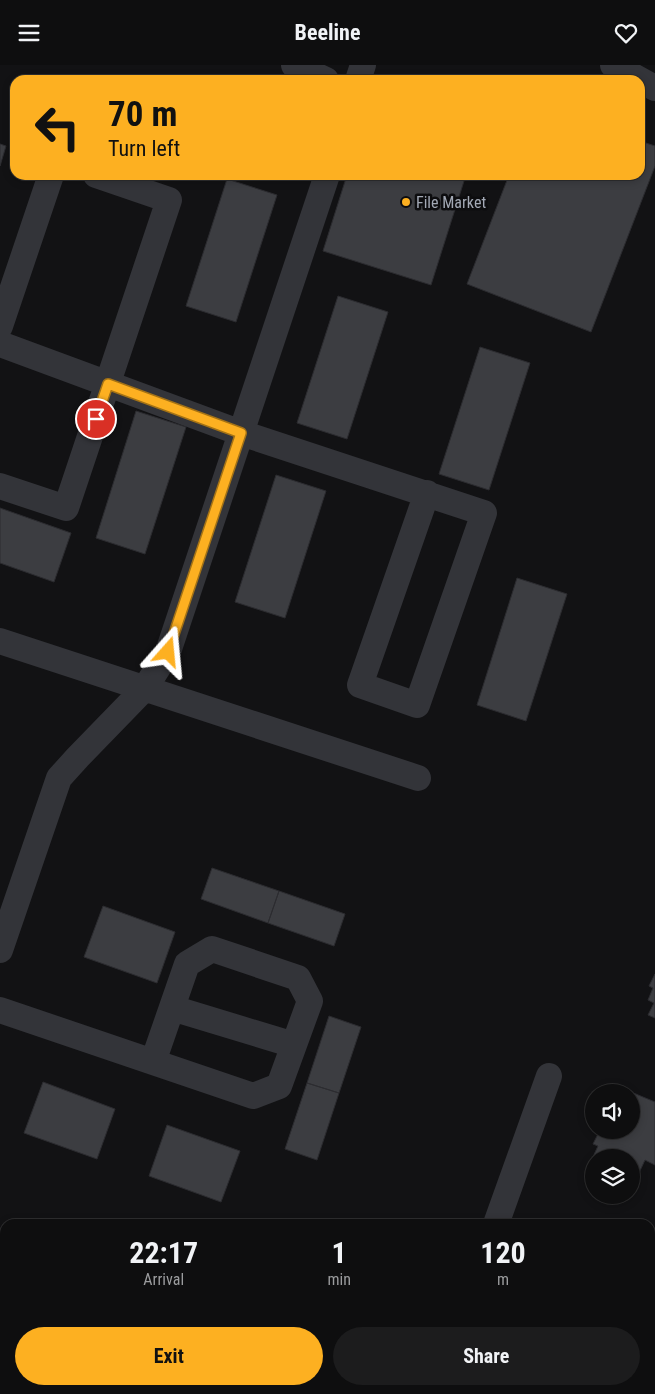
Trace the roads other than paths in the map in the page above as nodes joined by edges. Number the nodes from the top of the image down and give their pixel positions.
1 (294, 65) edge
2 (613, 65) edge
3 (315, 75) edge
4 (631, 75) edge
5 (49, 180) edge
6 (111, 180) edge
7 (325, 180) edge
8 (0, 326) edge
9 (0, 344) edge
10 (108, 384) junction
11 (241, 433) junction
12 (0, 486) edge
13 (426, 493) junction
14 (0, 641) edge
15 (145, 688) junction
16 (418, 778) dead end
17 (0, 950) edge
18 (172, 1008) junction
19 (0, 1010) edge
20 (294, 1045) junction
21 (153, 1062) junction
22 (549, 1076) dead end
23 (498, 1219) edge

1 - 3 street
2 - 4 street
5 - 8 street
6 - 10 street
7 - 11 street
9 - 10 street
10 - 11 street
10 - 12 street
11 - 13 street
11 - 15 street
13 - 13 street
14 - 15 street
15 - 16 street
15 - 17 street
18 - 20 street
18 - 20 street
18 - 21 street
19 - 21 street
20 - 21 street
22 - 23 street

